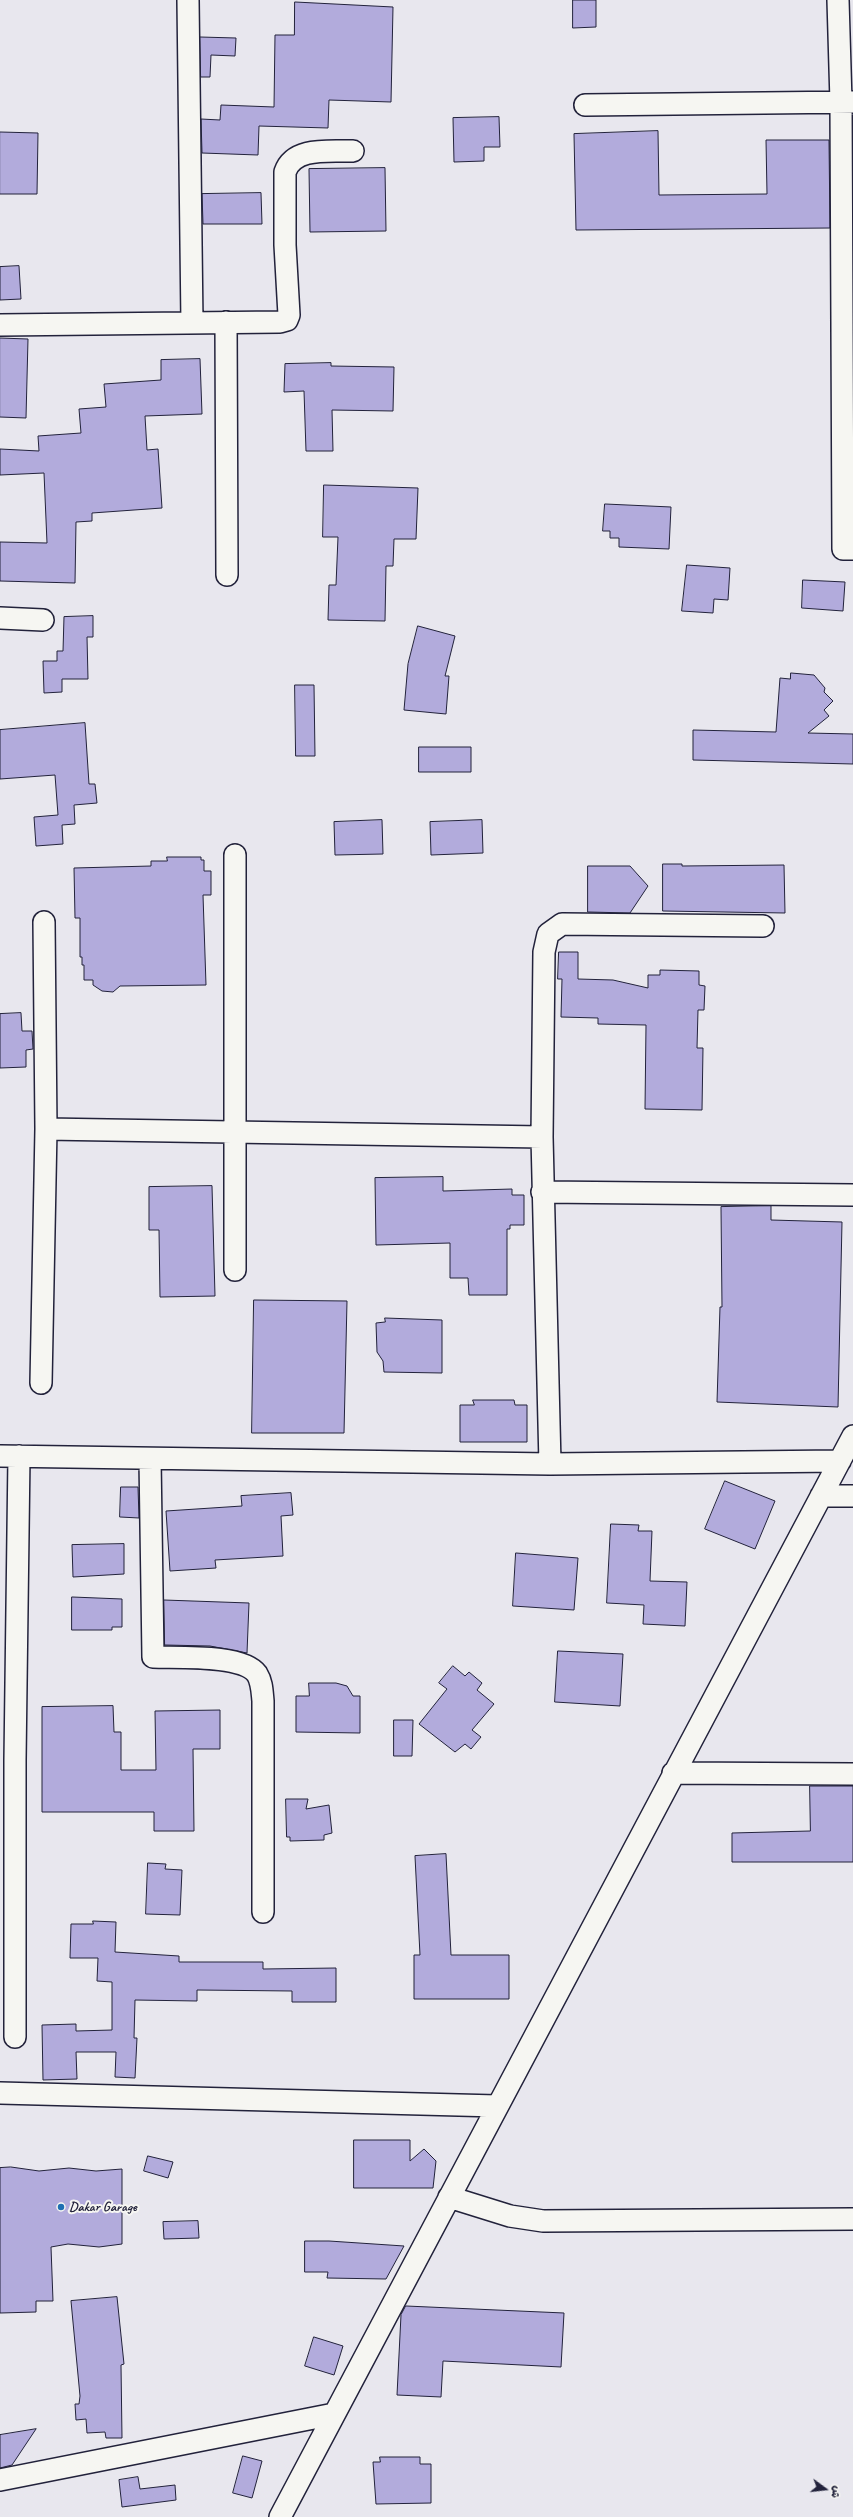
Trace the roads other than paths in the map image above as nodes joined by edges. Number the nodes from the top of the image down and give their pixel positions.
1 (188, 0) edge
2 (838, 0) edge
3 (847, 102) edge
4 (585, 105) dead end
5 (353, 151) dead end
6 (226, 322) junction
7 (192, 323) junction
8 (0, 325) edge
9 (853, 549) edge
10 (227, 575) dead end
11 (0, 618) edge
12 (43, 620) dead end
13 (235, 855) dead end
14 (44, 922) dead end
15 (763, 926) dead end
16 (46, 1129) junction
17 (234, 1132) junction
18 (542, 1137) junction
19 (542, 1192) junction
20 (853, 1195) edge
21 (235, 1270) dead end
22 (41, 1383) dead end
23 (853, 1436) edge
24 (10, 1456) edge
25 (150, 1459) junction
26 (840, 1461) junction
27 (550, 1464) junction
28 (821, 1496) junction
29 (853, 1496) edge
30 (673, 1773) junction
31 (853, 1774) edge
32 (263, 1912) dead end
33 (15, 2037) dead end
34 (0, 2093) edge
35 (497, 2106) junction
36 (449, 2197) junction
37 (853, 2219) edge
38 (334, 2414) junction
39 (0, 2480) edge
40 (280, 2517) edge

1 - 7 street
2 - 3 street
3 - 4 street
3 - 9 street
5 - 6 street
6 - 7 street
6 - 10 street
7 - 8 street
11 - 12 street
13 - 17 street
14 - 16 street
15 - 18 street
16 - 17 street
16 - 22 street
17 - 18 street
17 - 21 street
18 - 19 street
19 - 20 street
19 - 27 street
23 - 26 street
24 - 25 street
24 - 33 street
25 - 27 street
25 - 32 street
26 - 27 street
26 - 28 street
28 - 29 street
28 - 30 street
30 - 31 street
30 - 35 street
34 - 35 street
35 - 36 street
36 - 37 street
36 - 38 street
38 - 39 street
38 - 40 street

